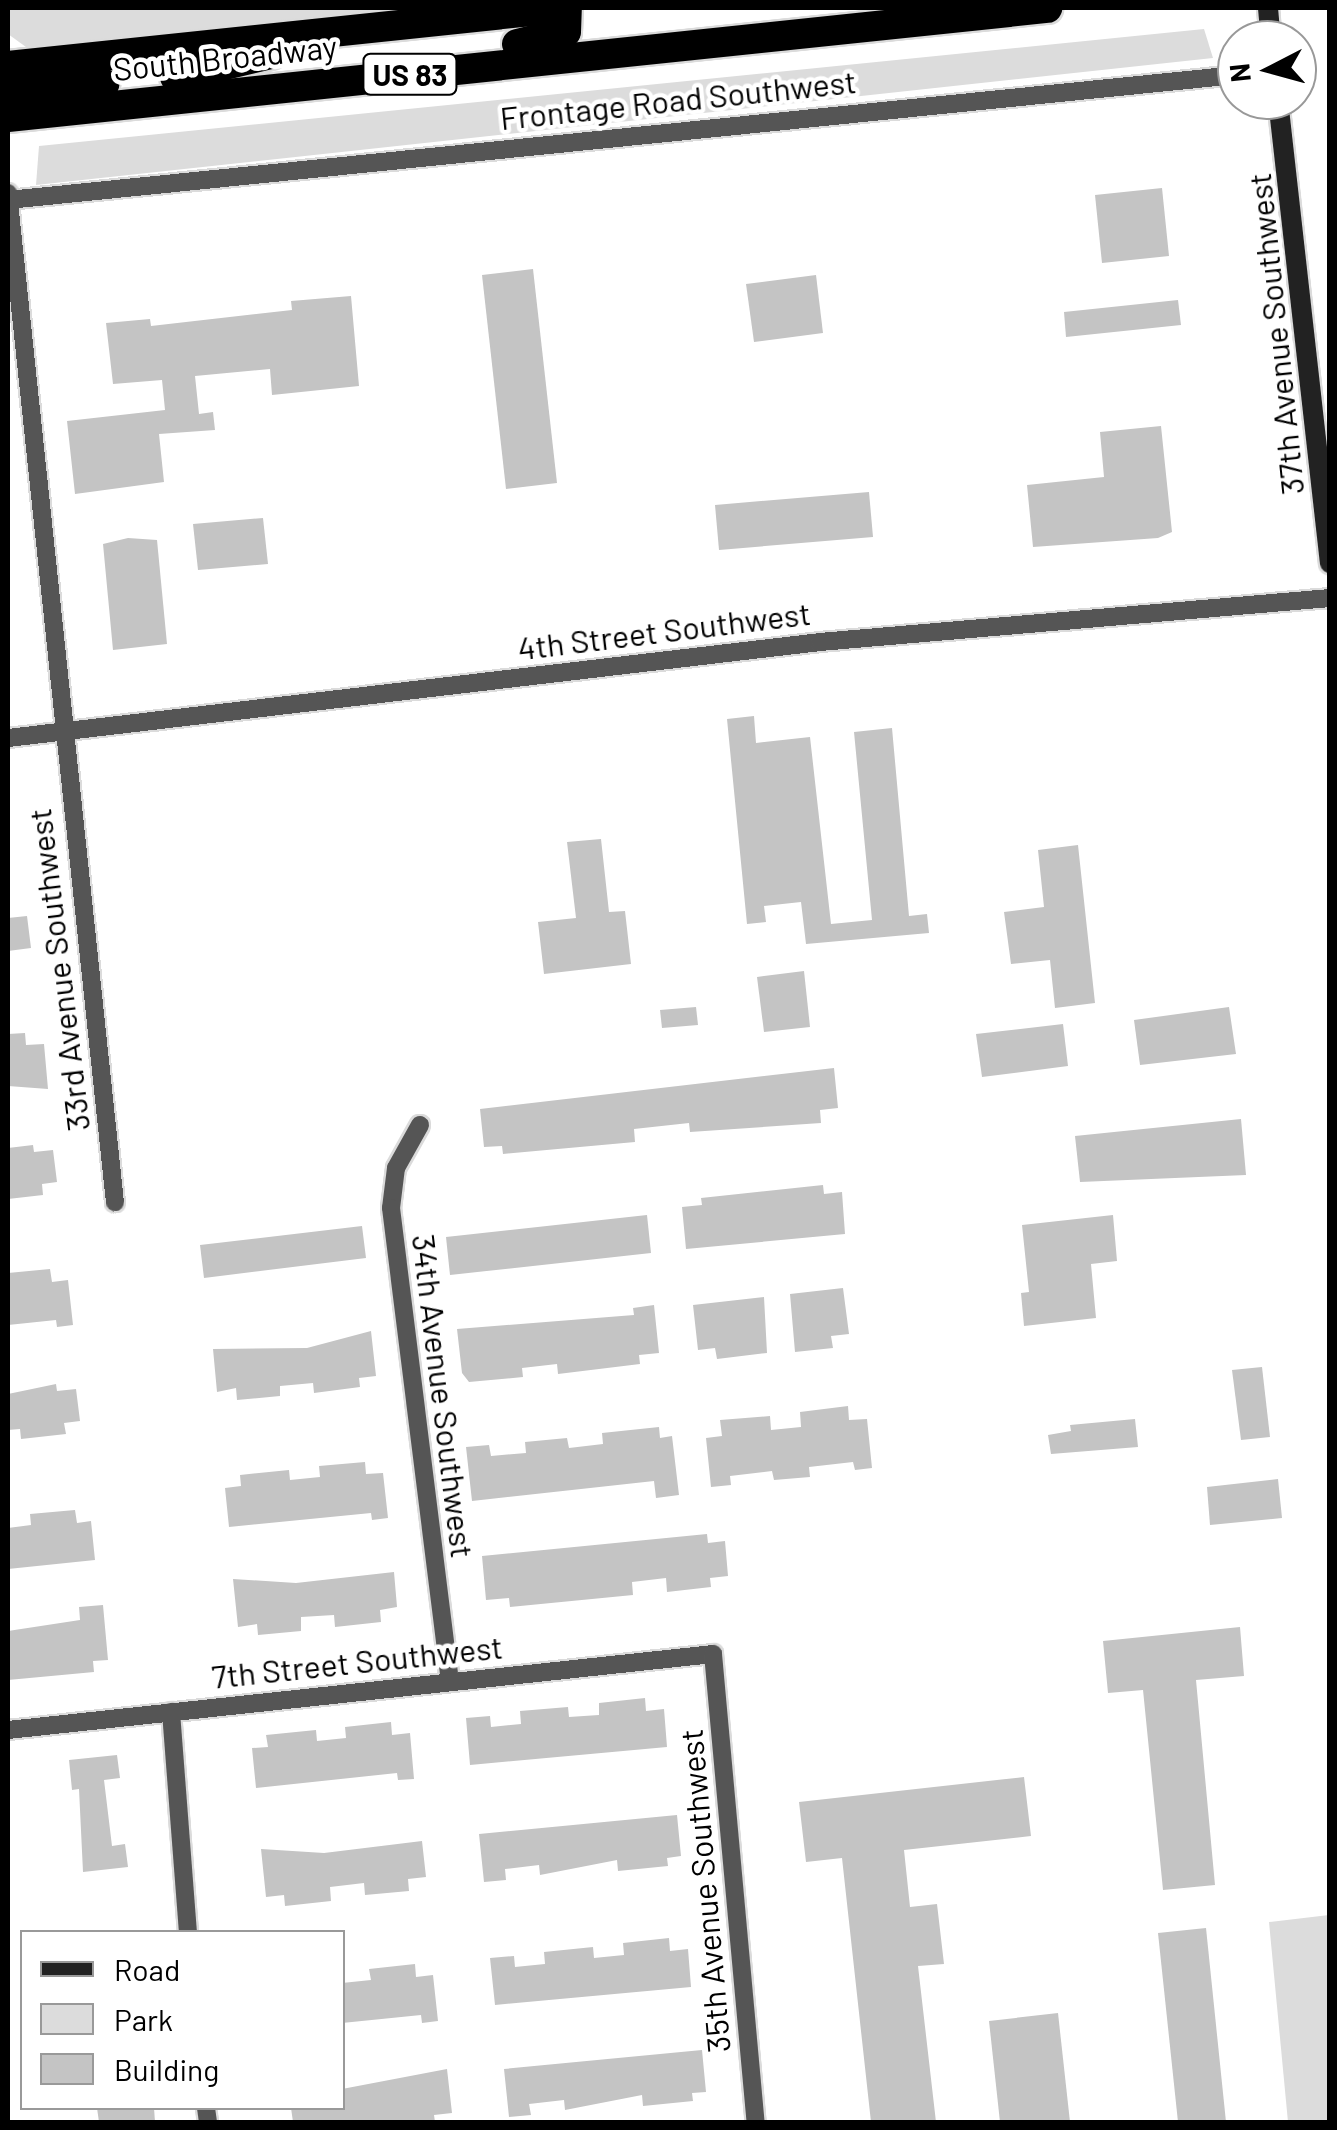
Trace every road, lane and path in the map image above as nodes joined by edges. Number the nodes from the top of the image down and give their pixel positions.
1 (564, 8) edge
2 (1047, 8) edge
3 (350, 31) junction
4 (8, 66) edge
5 (1217, 76) edge
6 (208, 92) junction
7 (8, 95) edge
8 (8, 117) edge
9 (1280, 120) edge
10 (8, 198) edge
11 (1330, 563) edge
12 (1330, 598) edge
13 (61, 737) junction
14 (8, 738) edge
15 (420, 1125) dead end
16 (115, 1202) dead end
17 (713, 1654) joint
18 (450, 1681) junction
19 (171, 1712) junction
20 (8, 1730) edge
21 (188, 1930) edge
22 (756, 2122) edge

1 - 3 highway, South Broadway / US 83
1 - 6 highway
2 - 6 highway, South Broadway / US 83
3 - 4 highway, South Broadway / US 83
3 - 7 highway
5 - 10 street, Frontage Road Southwest
6 - 8 highway, South Broadway / US 83
9 - 11 main road, 37th Avenue Southwest
10 - 13 street, 33rd Avenue Southwest
12 - 13 street, 4th Street Southwest
13 - 14 street, 4th Street Southwest
13 - 16 street, 33rd Avenue Southwest
15 - 18 street, 34th Avenue Southwest
17 - 18 street, 7th Street Southwest
17 - 22 street, 35th Avenue Southwest
18 - 19 street, 7th Street Southwest
19 - 20 street, 7th Street Southwest
19 - 21 street

